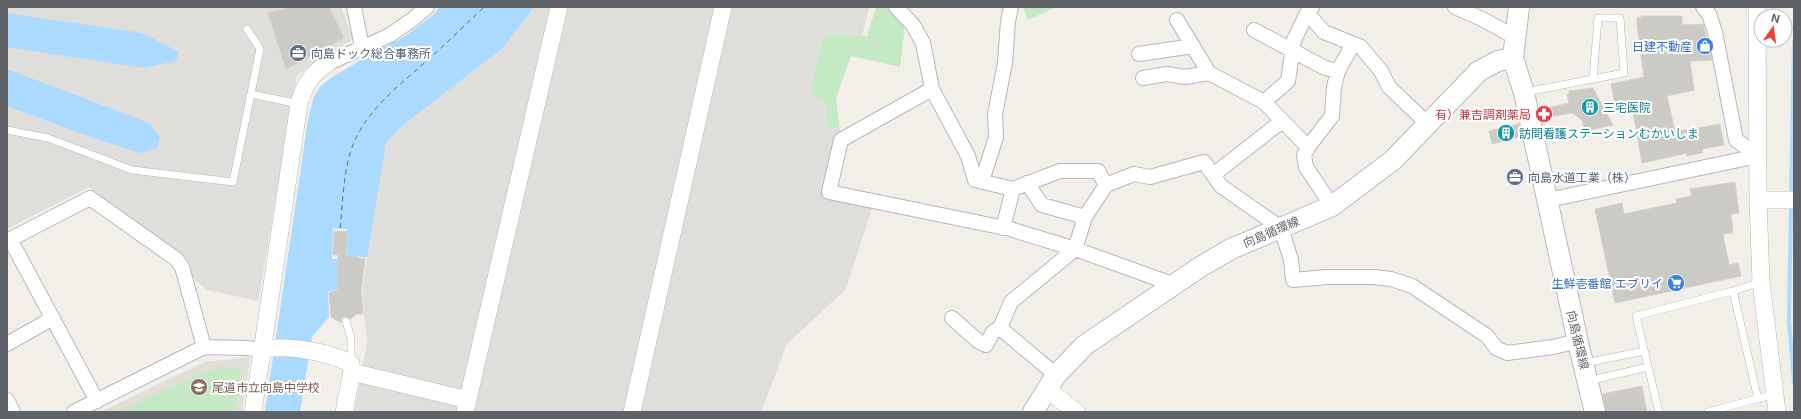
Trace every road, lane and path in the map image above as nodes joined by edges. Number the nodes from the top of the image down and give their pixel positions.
1 (354, 7) edge
2 (427, 7) edge
3 (559, 7) edge
4 (723, 7) edge
5 (896, 7) edge
6 (1011, 7) edge
7 (1455, 7) edge
8 (1519, 7) edge
9 (1703, 7) edge
10 (1757, 7) edge
11 (1309, 10) edge
12 (1177, 20) dead end
13 (247, 29) dead end
14 (1254, 30) dead end
15 (1515, 37) junction
16 (1353, 44) junction
17 (1193, 46) junction
18 (362, 47) junction
19 (1292, 51) junction
20 (1139, 54) dead end
21 (1513, 58) junction
22 (327, 64) joint
23 (1338, 71) junction
24 (1209, 73) junction
25 (1143, 78) dead end
26 (1593, 79) junction
27 (932, 89) junction
28 (1524, 92) junction
29 (251, 94) junction
30 (1264, 102) junction
31 (299, 104) junction
32 (1282, 121) junction
33 (1428, 124) junction
34 (7, 130) edge
35 (1308, 147) junction
36 (1758, 156) junction
37 (1212, 175) junction
38 (982, 181) junction
39 (1027, 184) junction
40 (1106, 185) junction
41 (1013, 189) junction
42 (1548, 200) junction
43 (1764, 200) junction
44 (1794, 200) edge
45 (1332, 206) junction
46 (1085, 216) junction
47 (1003, 228) junction
48 (1281, 228) junction
49 (9, 240) edge
50 (1075, 249) junction
51 (1761, 282) junction
52 (1175, 285) junction
53 (1732, 290) junction
54 (53, 318) junction
55 (952, 318) dead end
56 (346, 321) dead end
57 (1000, 328) junction
58 (1578, 341) junction
59 (7, 344) edge
60 (204, 347) junction
61 (267, 349) junction
62 (1644, 351) junction
63 (1648, 367) junction
64 (351, 368) junction
65 (1585, 372) junction
66 (1052, 382) junction
67 (1775, 394) junction
68 (1758, 399) junction
69 (7, 400) edge
70 (97, 401) junction
71 (466, 406) edge
72 (13, 412) edge
73 (74, 412) edge
74 (253, 412) edge
75 (344, 412) edge
76 (632, 412) edge
77 (1033, 412) edge
78 (1076, 412) edge
79 (1595, 412) edge
80 (1660, 412) edge
81 (1708, 412) edge
82 (1777, 412) edge

1 - 18 street
2 - 18 street
3 - 71 street
4 - 76 street
5 - 27 street
6 - 38 street
7 - 15 street
8 - 15 main road, 向島循環線
9 - 36 street
10 - 36 street
11 - 16 street
11 - 19 street
12 - 17 street
13 - 29 lane
14 - 19 street
15 - 21 main road, 向島循環線
16 - 23 street
16 - 33 street
17 - 20 street
17 - 24 street
18 - 22 street
19 - 23 street
19 - 30 street
21 - 28 main road, 向島循環線
21 - 33 main road, 向島循環線
22 - 31 street
23 - 35 street
24 - 25 street
24 - 30 street
26 - 26 lane
26 - 28 lane
27 - 38 street
27 - 47 street
28 - 42 main road, 向島循環線
29 - 31 lane
29 - 34 lane
30 - 32 street
31 - 61 street
32 - 35 street
32 - 37 street
33 - 45 main road, 向島循環線
35 - 45 street
36 - 42 street
36 - 43 street
37 - 40 street
37 - 48 street
38 - 41 street
39 - 40 street
39 - 41 street
39 - 46 street
40 - 46 street
41 - 47 street
42 - 58 main road, 向島循環線
43 - 44 street
43 - 51 street
45 - 48 main road, 向島循環線
46 - 50 street
47 - 50 street
48 - 52 main road, 向島循環線
48 - 58 street
49 - 54 street
49 - 60 street
50 - 52 street
50 - 57 street
51 - 53 lane
51 - 67 street
52 - 66 main road, 向島循環線
53 - 62 lane
53 - 68 lane
54 - 59 street
54 - 70 street
55 - 57 street
56 - 64 lane
57 - 66 street
58 - 65 main road, 向島循環線
60 - 61 street
60 - 70 street
61 - 64 street
61 - 74 street
62 - 63 lane
62 - 65 lane
63 - 65 lane
63 - 80 lane
64 - 71 street
64 - 75 street
65 - 79 main road, 向島循環線
66 - 77 main road, 向島循環線
66 - 78 street
67 - 68 lane
67 - 82 street
68 - 81 lane
69 - 72 street
70 - 73 street

